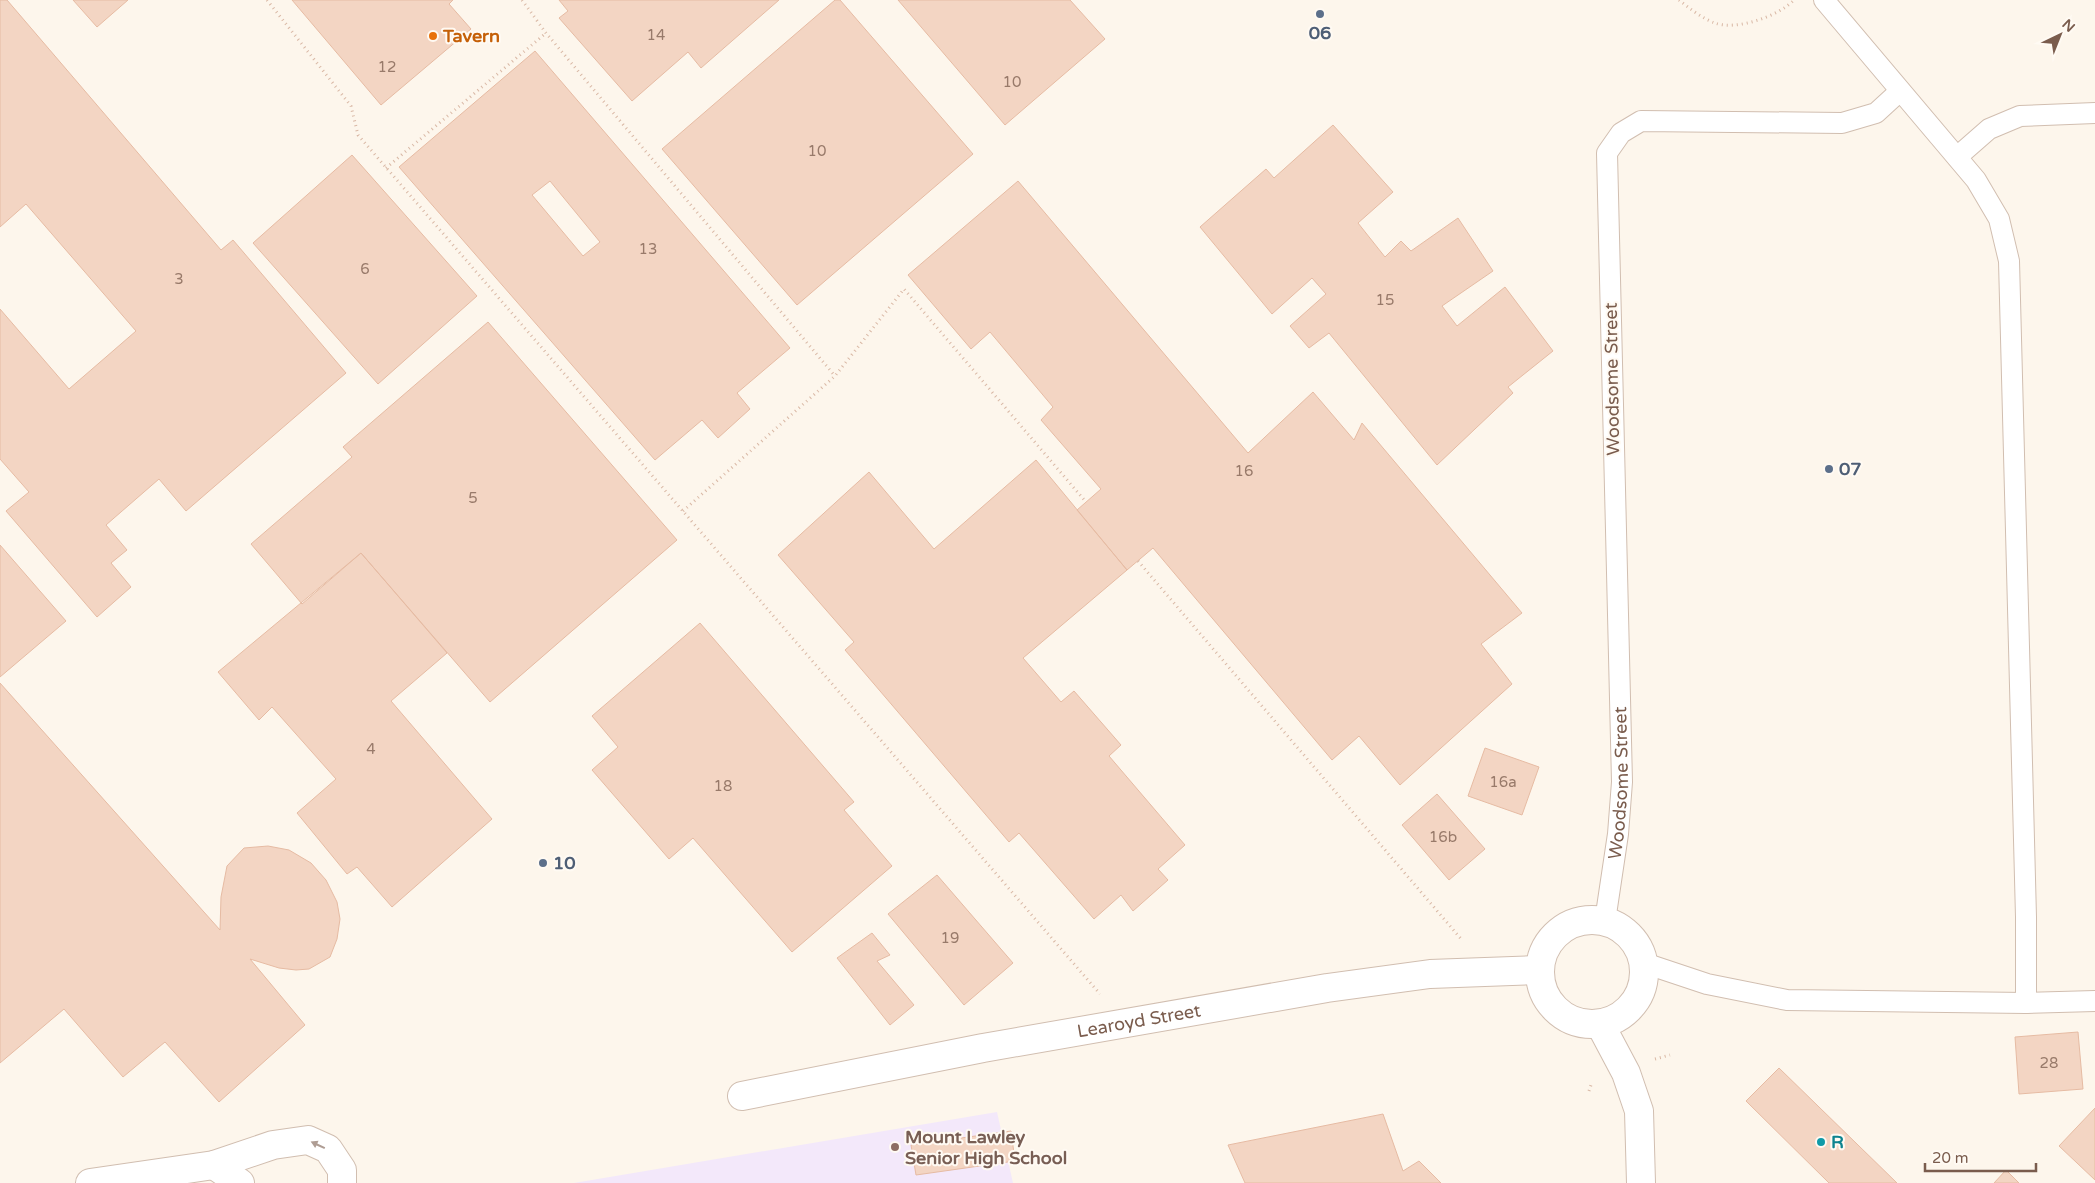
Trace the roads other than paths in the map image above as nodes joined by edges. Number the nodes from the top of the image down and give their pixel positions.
1 (1824, 0) edge
2 (1900, 91) junction
3 (2095, 113) edge
4 (1957, 157) junction
5 (1605, 921) junction
6 (1644, 963) junction
7 (1539, 970) junction
8 (2095, 1001) edge
9 (2026, 1003) junction
10 (1600, 1024) junction
11 (742, 1096) dead end
12 (214, 1165) junction
13 (90, 1183) edge
14 (240, 1183) edge
15 (342, 1183) edge
16 (1641, 1183) edge

1 - 2 lane
2 - 4 lane
2 - 5 lane, Woodsome Street
3 - 4 lane
4 - 9 lane
5 - 6 street
5 - 7 street
6 - 9 lane
6 - 10 street
7 - 10 street
7 - 11 street, Learoyd Street
8 - 9 lane
10 - 16 street
12 - 13 street
12 - 14 street
15 -> 12 street

